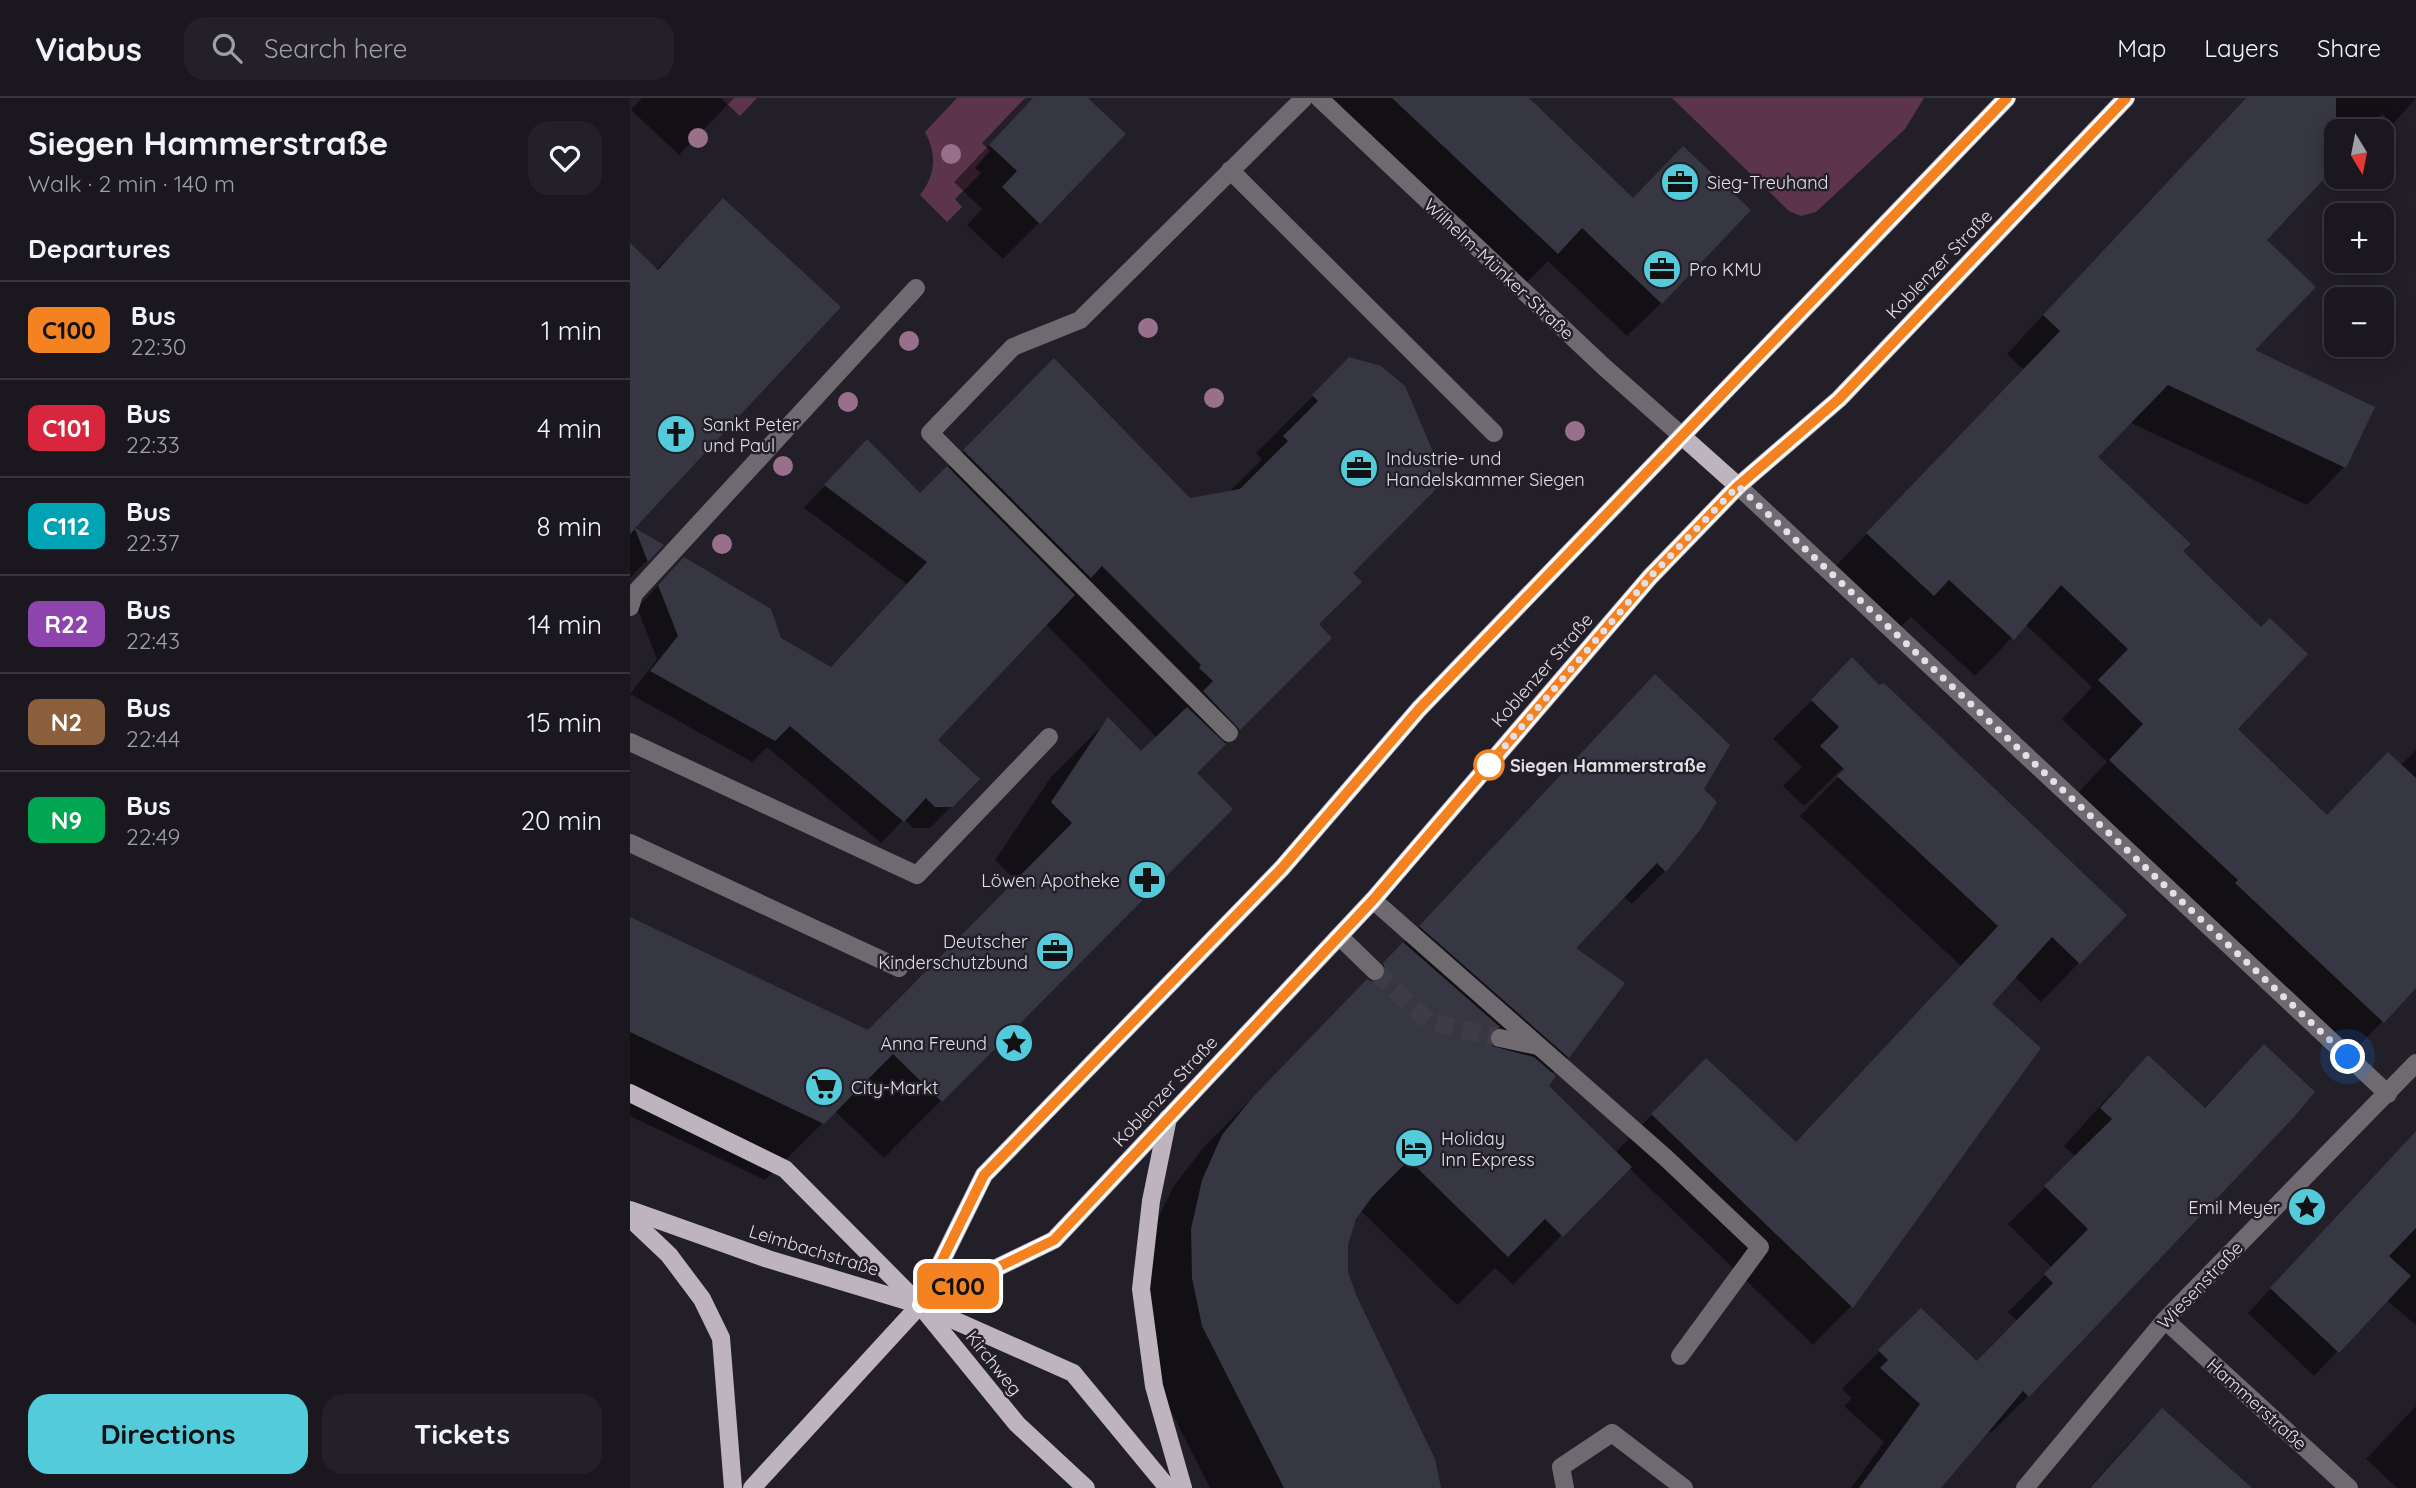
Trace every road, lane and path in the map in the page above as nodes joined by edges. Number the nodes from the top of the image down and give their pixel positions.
1 (1304, 98) edge
2 (1319, 98) edge
3 (2007, 98) edge
4 (2126, 98) edge
5 (1230, 170) junction
6 (916, 288) dead end
7 (1494, 432) dead end
8 (1682, 436) junction
9 (1738, 486) junction
10 (630, 607) edge
11 (1229, 733) dead end
12 (1049, 737) dead end
13 (630, 743) edge
14 (630, 843) edge
15 (1373, 900) junction
16 (1339, 936) junction
17 (899, 968) dead end
18 (1375, 971) tunnel mouth
19 (1500, 1038) tunnel mouth
20 (1541, 1047) junction
21 (2416, 1063) edge
22 (630, 1093) edge
23 (2388, 1094) junction
24 (1168, 1118) junction
25 (630, 1210) edge
26 (630, 1218) edge
27 (920, 1305) junction
28 (2165, 1320) junction
29 (1680, 1356) dead end
30 (733, 1488) edge
31 (752, 1488) edge
32 (1086, 1488) edge
33 (1168, 1488) edge
34 (1183, 1488) edge
35 (1565, 1488) edge
36 (1684, 1488) edge
37 (2025, 1488) edge
38 (2349, 1488) edge

1 - 5 street
2 - 8 street, Wilhelm-Münker-Straße
3 - 8 main road, Koblenzer Straße
4 - 9 main road, Koblenzer Straße
5 - 7 street
5 - 11 street
6 - 10 street
8 - 9 main road
8 - 27 main road, Koblenzer Straße
9 - 15 main road, Koblenzer Straße
9 - 23 street
12 - 13 street
14 - 17 street
15 - 16 main road, Koblenzer Straße
15 - 20 street
16 - 18 street
16 - 24 main road, Koblenzer Straße
19 - 20 street
20 - 29 street
21 - 23 street, Wiesenstraße
22 - 27 main road, Leimbachstraße
23 - 28 street, Wiesenstraße
24 - 27 main road, Koblenzer Straße
24 - 34 main road
25 - 27 main road, Leimbachstraße
26 - 30 main road
27 - 31 main road, Koblenzer Straße
27 - 32 main road, Kirchweg
27 - 33 main road, Kirchweg
28 - 37 street, Wiesenstraße
28 - 38 street, Hammerstraße
35 - 36 street

